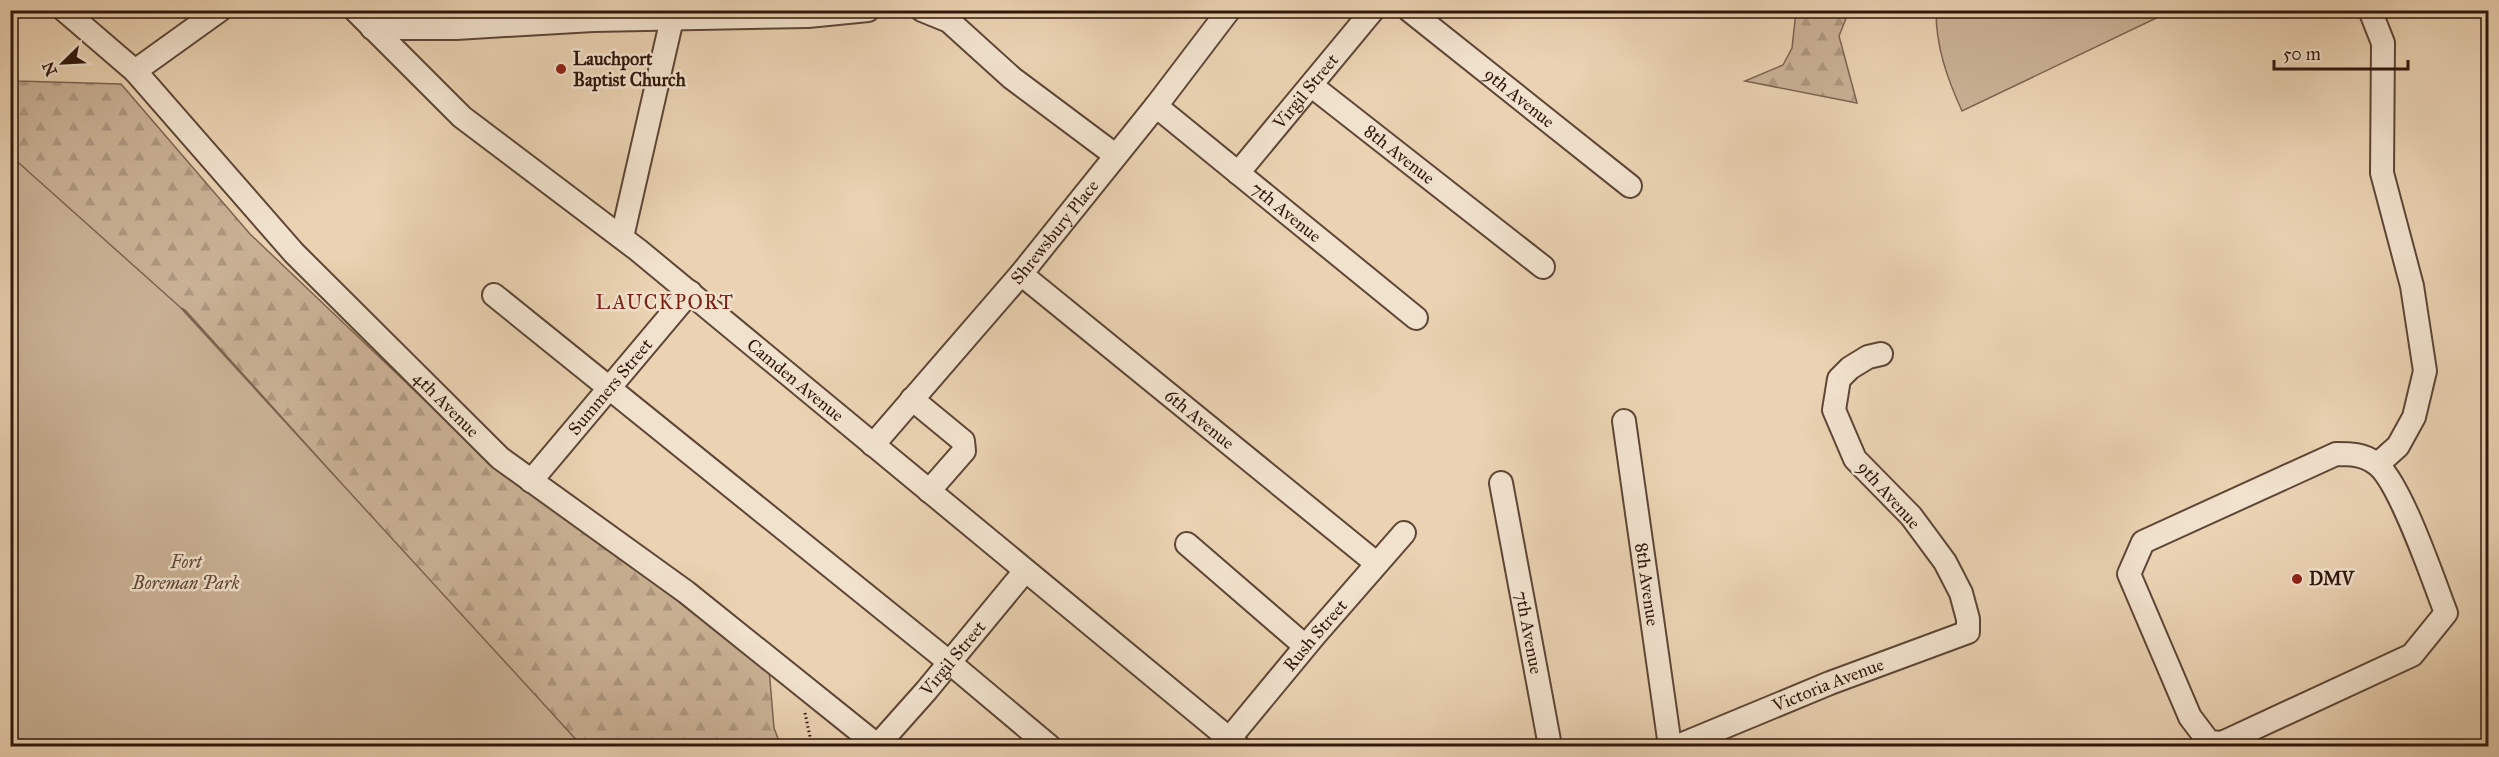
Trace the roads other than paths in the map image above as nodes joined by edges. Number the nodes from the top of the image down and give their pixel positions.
1 (64, 10) edge
2 (220, 10) edge
3 (355, 10) edge
4 (868, 10) edge
5 (922, 10) edge
6 (1228, 10) edge
7 (1373, 10) edge
8 (1408, 10) edge
9 (2370, 10) edge
10 (862, 11) edge
11 (673, 15) edge
12 (423, 19) edge
13 (372, 28) junction
14 (135, 71) junction
15 (1312, 86) junction
16 (1156, 106) junction
17 (1115, 155) junction
18 (1238, 173) junction
19 (1630, 186) dead end
20 (622, 237) junction
21 (1543, 267) dead end
22 (1022, 274) junction
23 (690, 292) junction
24 (494, 295) dead end
25 (1416, 318) dead end
26 (1881, 354) dead end
27 (610, 388) junction
28 (912, 399) junction
29 (1624, 421) dead end
30 (873, 445) junction
31 (2378, 464) junction
32 (531, 481) junction
33 (1502, 483) dead end
34 (929, 491) junction
35 (1404, 533) dead end
36 (1187, 544) dead end
37 (1376, 563) junction
38 (1025, 571) junction
39 (1968, 619) joint
40 (1305, 646) junction
41 (949, 662) junction
42 (1233, 743) edge
43 (2204, 744) edge
44 (878, 746) edge
45 (1049, 747) edge
46 (1550, 747) edge
47 (1670, 747) edge
48 (1678, 747) edge

1 - 14 street, 4th Avenue
2 - 14 street
3 - 13 street, Camden Avenue
4 - 10 street
5 - 17 street
6 - 16 street, Shrewsbury Place
7 - 15 street, Virgil Street
8 - 19 street, 9th Avenue
9 - 31 street
10 - 11 street
11 - 12 street
11 - 20 street
12 - 13 street
13 - 20 street, Camden Avenue
14 - 32 street, 4th Avenue
15 - 18 street, Virgil Street
15 - 21 street, 8th Avenue
16 - 17 street, Shrewsbury Place
16 - 18 street, 7th Avenue
17 - 22 street, Shrewsbury Place
18 - 25 street, 7th Avenue
20 - 23 street, Camden Avenue
22 - 28 street, Shrewsbury Place
22 - 37 street, 6th Avenue
23 - 27 street, Summers Street
23 - 30 street, Camden Avenue
24 - 27 street
26 - 39 street, 9th Avenue
27 - 32 street, Summers Street
27 - 41 street
28 - 30 street, Shrewsbury Place
28 - 34 street
29 - 47 street, 8th Avenue
30 - 34 street, Camden Avenue
31 - 43 street
31 - 43 street
32 - 44 street, 4th Avenue
33 - 46 street, 7th Avenue
34 - 38 street, Camden Avenue
35 - 37 street, Rush Street
36 - 40 street
37 - 40 street, Rush Street
38 - 41 street, Virgil Street
38 - 42 street, Camden Avenue
39 - 48 street, Victoria Avenue
40 - 42 street, Rush Street
41 - 44 street, Virgil Street
41 - 45 street

